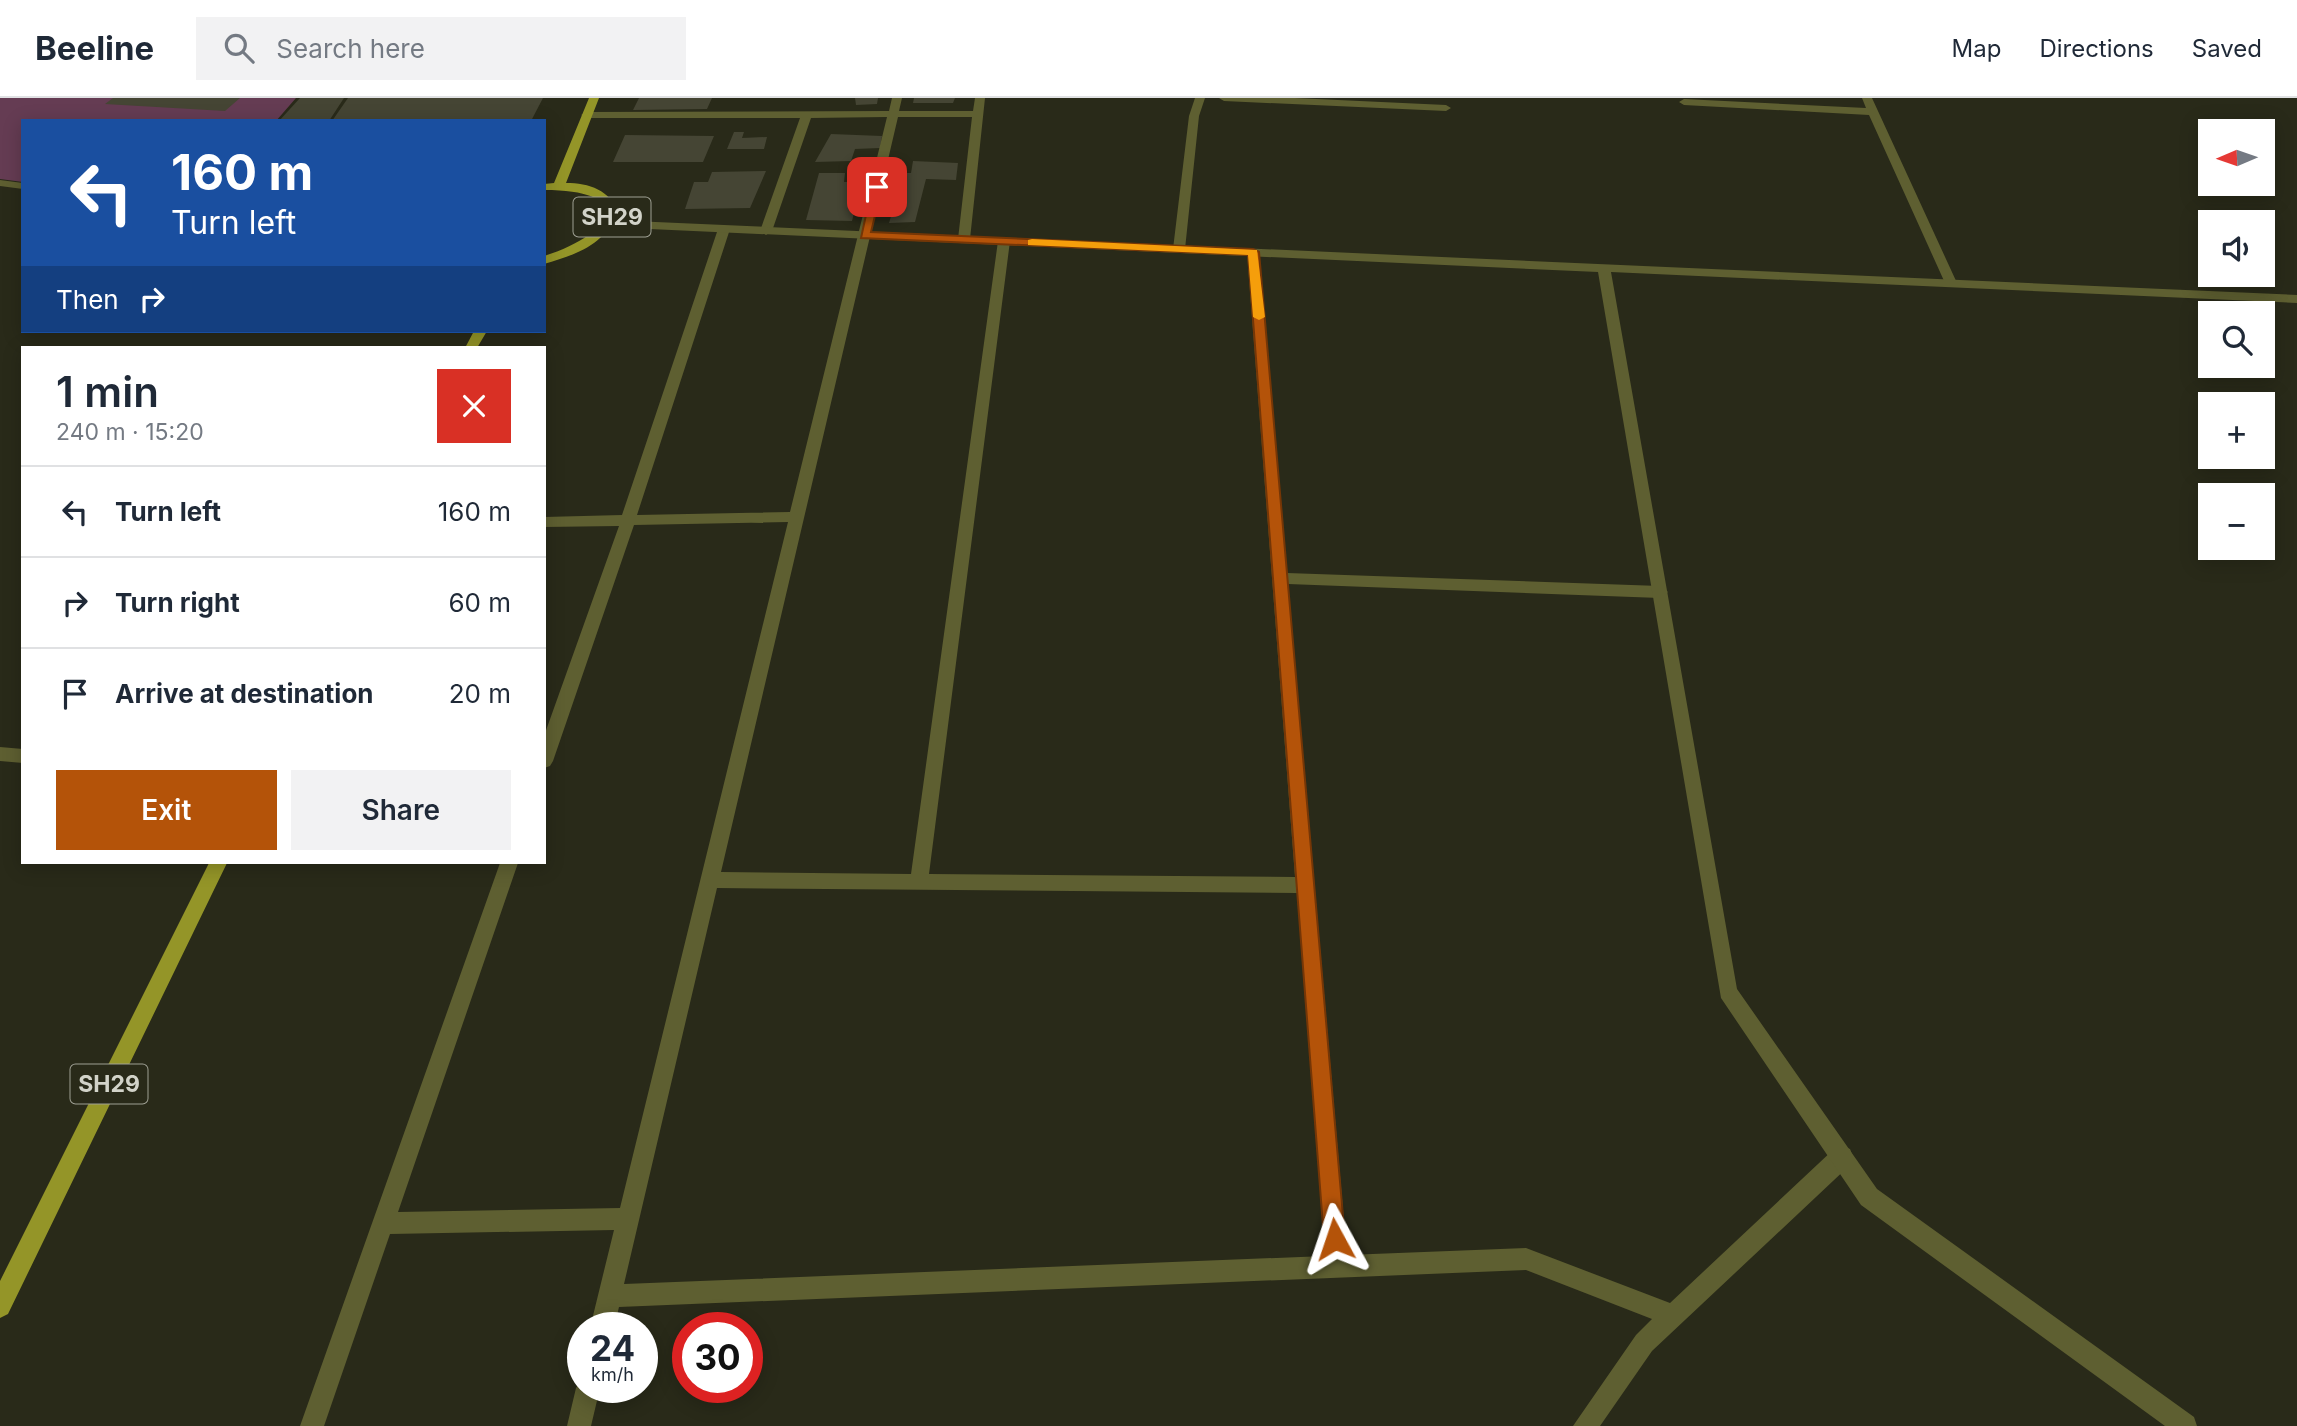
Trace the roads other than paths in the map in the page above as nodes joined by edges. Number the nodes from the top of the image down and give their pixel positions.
1 (594, 98) edge
2 (897, 98) edge
3 (980, 98) edge
4 (1200, 98) edge
5 (1224, 98) edge
6 (1867, 98) edge
7 (1684, 102) dead end
8 (1446, 108) dead end
9 (1872, 112) junction
10 (807, 113) junction
11 (895, 114) junction
12 (977, 114) junction
13 (586, 115) junction
14 (0, 183) edge
15 (21, 186) edge
16 (559, 186) junction
17 (546, 187) edge
18 (610, 224) junction
19 (724, 229) junction
20 (766, 231) junction
21 (864, 235) junction
22 (964, 239) junction
23 (1004, 241) junction
24 (1179, 249) junction
25 (1253, 252) junction
26 (546, 259) edge
27 (1604, 268) junction
28 (1951, 283) junction
29 (2297, 299) edge
30 (797, 517) junction
31 (628, 520) junction
32 (546, 522) edge
33 (1280, 578) junction
34 (1660, 592) junction
35 (0, 754) edge
36 (546, 755) edge
37 (21, 756) edge
38 (218, 864) edge
39 (509, 864) edge
40 (710, 880) junction
41 (919, 881) junction
42 (1306, 885) junction
43 (1842, 1157) junction
44 (628, 1219) junction
45 (383, 1223) junction
46 (1337, 1267) junction
47 (610, 1296) junction
48 (0, 1306) edge
49 (606, 1312) edge
50 (1673, 1316) junction
51 (584, 1403) edge
52 (312, 1426) edge
53 (579, 1426) edge
54 (1585, 1426) edge
55 (2185, 1426) edge

1 - 13 main road, SH29
2 - 11 street
3 - 12 street
4 - 24 street
5 - 8 street
6 - 9 street
7 - 9 street
9 - 28 street
10 - 11 street
10 - 13 street
10 - 20 street
11 - 12 street
11 - 21 street
12 - 22 street
13 - 16 main road, SH29
14 - 15 street
16 - 17 main road, SH29
16 - 18 main road, SH29
18 - 19 street
18 - 26 main road, SH29
19 - 20 street
19 - 31 street
20 - 21 street
21 - 22 street
21 - 30 street
22 - 23 street
23 - 24 street
23 - 41 street
24 - 25 street
25 - 27 street
25 - 33 street
27 - 28 street
27 - 34 street
28 - 29 street
30 - 31 street
30 - 40 street
31 - 32 street
31 - 36 street
33 - 34 street
33 - 42 street
34 - 43 street
35 - 37 street
38 - 48 main road, SH29
39 - 45 street
40 - 41 street
40 - 44 street
41 - 42 street
42 - 46 street
43 - 50 street
43 - 55 street
44 - 45 street
44 - 47 street
45 - 52 street
46 - 47 street
46 - 50 street
47 - 49 street
50 - 54 street
51 - 53 street

